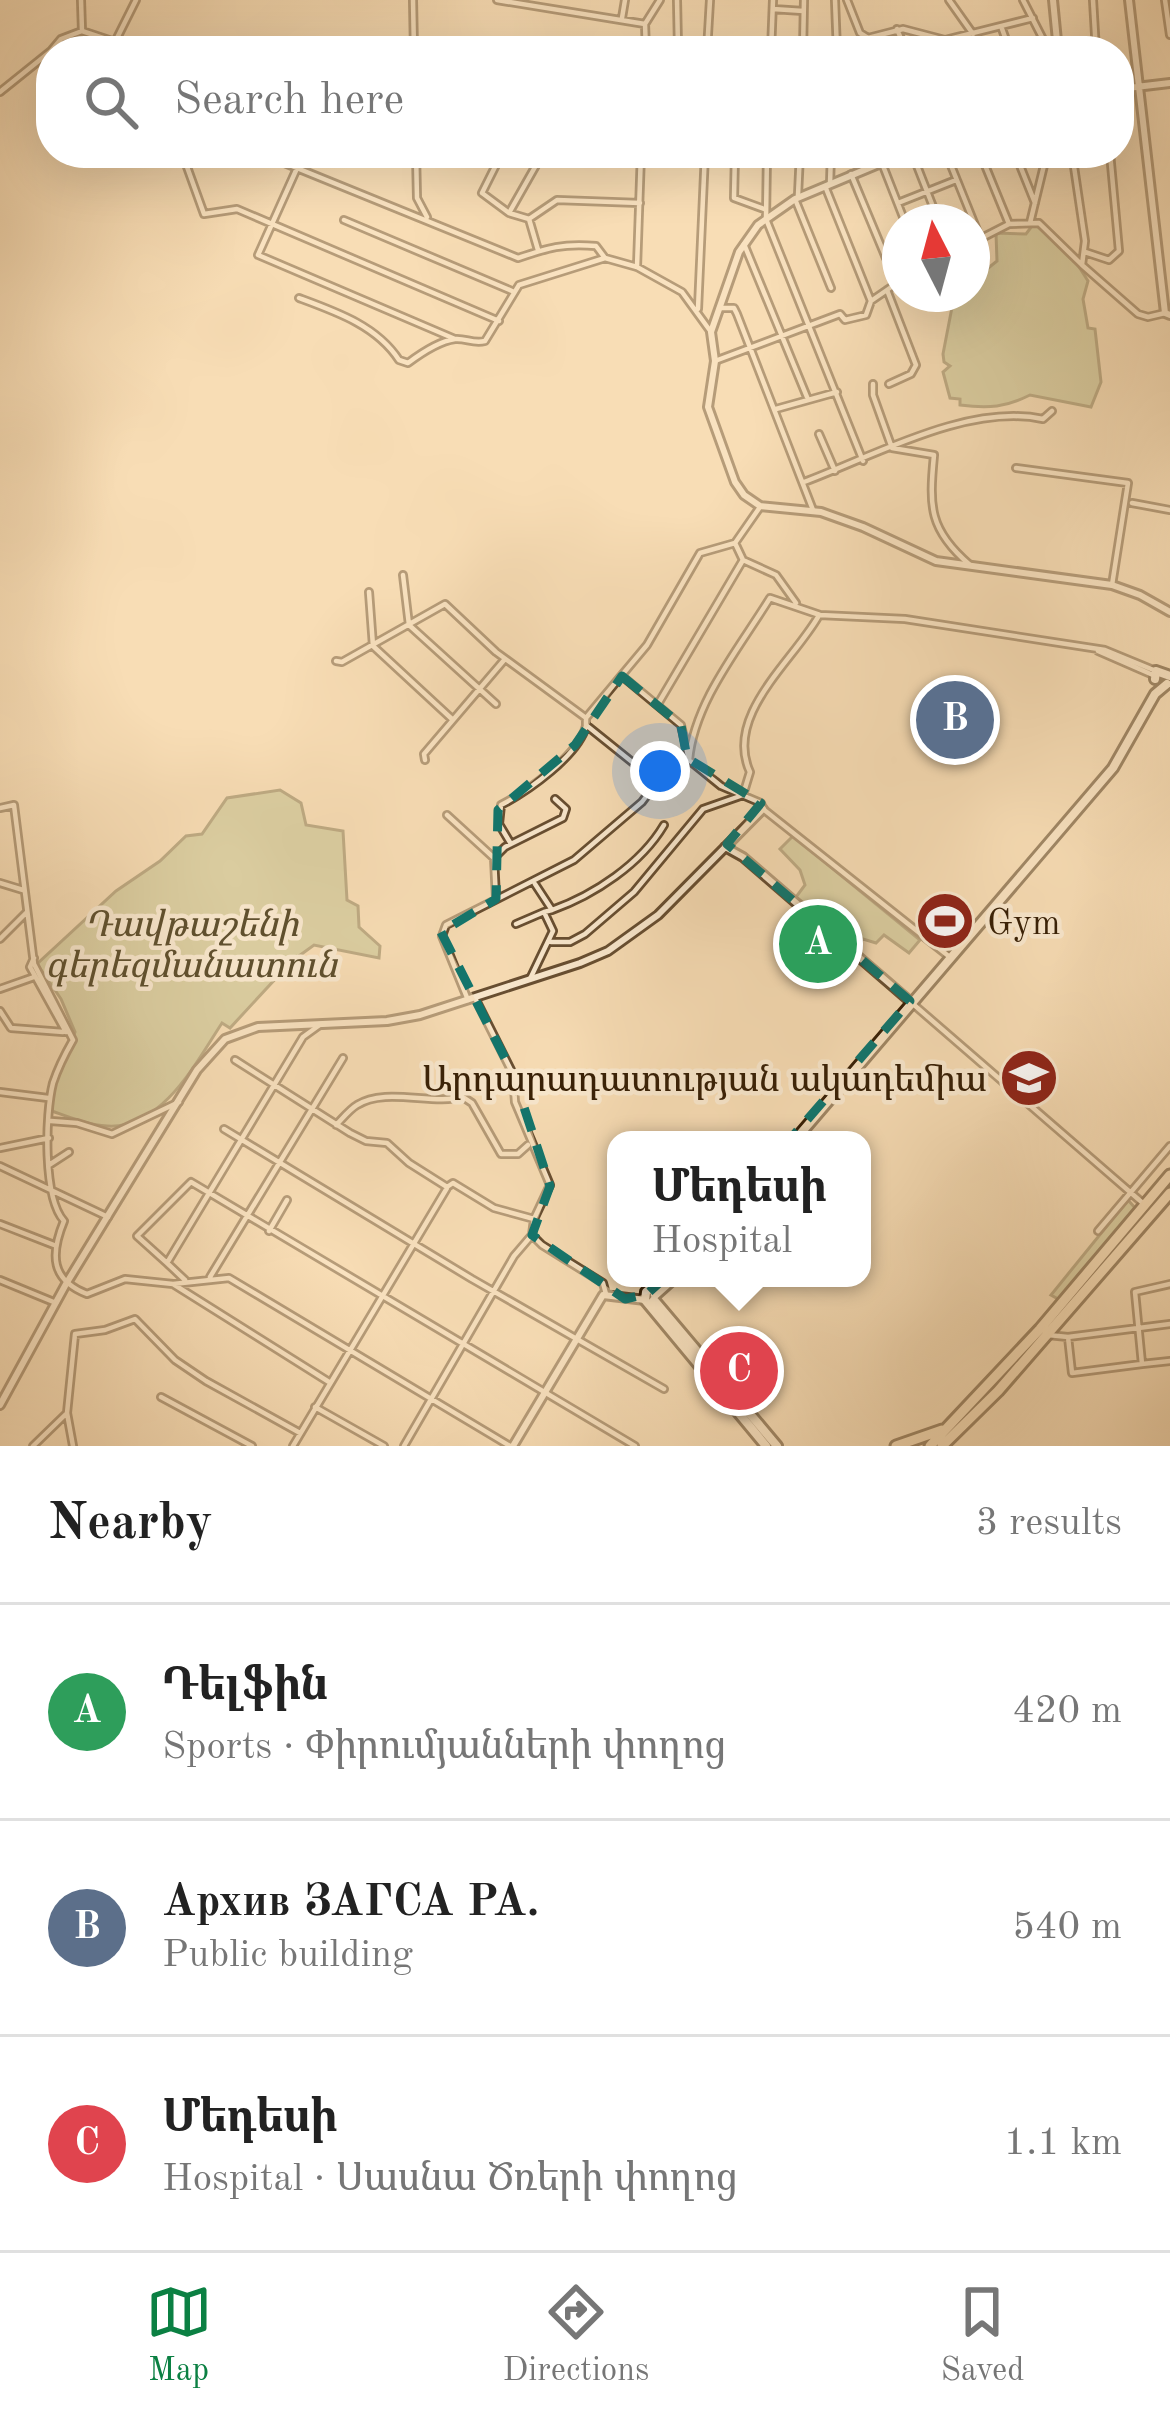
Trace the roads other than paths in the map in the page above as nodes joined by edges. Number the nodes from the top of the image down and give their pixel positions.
1 (81, 0) edge
2 (136, 0) edge
3 (413, 0) edge
4 (497, 0) edge
5 (593, 0) edge
6 (625, 0) edge
7 (660, 0) edge
8 (677, 0) edge
9 (710, 0) edge
10 (773, 0) edge
11 (804, 0) edge
12 (836, 0) edge
13 (847, 0) edge
14 (949, 0) edge
15 (1023, 0) edge
16 (1053, 0) edge
17 (1093, 0) edge
18 (1129, 0) edge
19 (1165, 0) edge
20 (773, 9) junction
21 (803, 11) junction
22 (592, 14) junction
23 (1033, 18) junction
24 (622, 20) junction
25 (645, 24) junction
26 (1001, 26) junction
27 (897, 29) junction
28 (82, 31) junction
29 (970, 35) junction
30 (1170, 35) edge
31 (69, 36) edge
32 (97, 36) edge
33 (118, 36) edge
34 (414, 36) edge
35 (645, 36) edge
36 (678, 36) edge
37 (708, 36) edge
38 (772, 36) edge
39 (803, 36) edge
40 (837, 36) edge
41 (865, 36) edge
42 (874, 36) edge
43 (900, 36) edge
44 (926, 36) edge
45 (963, 36) edge
46 (1005, 36) edge
47 (1044, 36) edge
48 (1054, 36) edge
49 (1095, 36) edge
50 (1133, 36) edge
51 (1134, 44) edge
52 (36, 63) edge
53 (1170, 83) edge
54 (1139, 87) junction
55 (1134, 88) edge
56 (0, 92) edge
57 (188, 168) edge
58 (297, 168) edge
59 (303, 168) edge
60 (416, 168) edge
61 (494, 168) edge
62 (534, 168) edge
63 (641, 168) edge
64 (704, 168) edge
65 (735, 168) edge
66 (766, 168) edge
67 (799, 168) edge
68 (830, 168) edge
69 (861, 168) edge
70 (884, 168) edge
71 (916, 168) edge
72 (952, 168) edge
73 (986, 168) edge
74 (1021, 168) edge
75 (1044, 168) edge
76 (1074, 168) edge
77 (1111, 168) edge
78 (851, 174) junction
79 (956, 179) junction
80 (828, 185) junction
81 (927, 190) junction
82 (797, 198) junction
83 (640, 203) junction
84 (898, 203) joint
85 (932, 204) edge
86 (966, 204) edge
87 (1036, 205) junction
88 (764, 209) junction
89 (509, 213) junction
90 (529, 219) junction
91 (766, 219) junction
92 (344, 220) dead end
93 (429, 220) junction
94 (1030, 223) junction
95 (1009, 224) junction
96 (274, 226) junction
97 (990, 235) edge
98 (744, 244) junction
99 (882, 248) edge
100 (538, 250) junction
101 (1084, 252) junction
102 (604, 258) junction
103 (1082, 265) junction
104 (637, 267) junction
105 (831, 288) dead end
106 (512, 291) junction
107 (882, 293) edge
108 (299, 298) dead end
109 (871, 301) junction
110 (719, 308) junction
111 (698, 311) junction
112 (896, 312) edge
113 (1167, 314) edge
114 (500, 321) junction
115 (810, 325) junction
116 (711, 332) junction
117 (781, 336) junction
118 (455, 339) junction
119 (751, 347) junction
120 (715, 361) junction
121 (873, 384) dead end
122 (889, 384) dead end
123 (837, 392) junction
124 (807, 397) junction
125 (776, 410) junction
126 (1052, 411) dead end
127 (819, 434) dead end
128 (892, 448) junction
129 (863, 460) junction
130 (1016, 468) dead end
131 (835, 471) junction
132 (804, 482) junction
133 (1132, 503) dead end
134 (760, 506) junction
135 (813, 510) junction
136 (1170, 510) edge
137 (735, 543) junction
138 (743, 560) junction
139 (972, 567) junction
140 (403, 575) dead end
141 (1112, 585) junction
142 (369, 592) dead end
143 (798, 606) junction
144 (1170, 612) edge
145 (820, 615) junction
146 (409, 625) junction
147 (373, 646) junction
148 (505, 659) junction
149 (336, 662) dead end
150 (1155, 675) junction
151 (622, 676) junction
152 (1169, 679) edge
153 (479, 689) junction
154 (496, 704) dead end
155 (657, 705) junction
156 (453, 720) junction
157 (586, 722) junction
158 (425, 760) dead end
159 (689, 760) junction
160 (743, 795) junction
161 (555, 799) dead end
162 (0, 808) edge
163 (763, 809) junction
164 (447, 815) dead end
165 (664, 825) dead end
166 (511, 844) junction
167 (724, 847) junction
168 (494, 858) junction
169 (534, 882) junction
170 (0, 883) edge
171 (23, 890) junction
172 (496, 898) junction
173 (548, 911) junction
174 (26, 913) junction
175 (516, 924) dead end
176 (0, 938) edge
177 (551, 942) junction
178 (950, 957) junction
179 (34, 958) junction
180 (34, 976) junction
181 (530, 979) junction
182 (0, 989) edge
183 (472, 999) junction
184 (911, 1002) junction
185 (0, 1012) edge
186 (321, 1024) junction
187 (68, 1031) junction
188 (343, 1058) dead end
189 (235, 1060) dead end
190 (276, 1088) junction
191 (0, 1092) edge
192 (50, 1098) junction
193 (179, 1102) junction
194 (313, 1111) junction
195 (49, 1121) junction
196 (336, 1125) junction
197 (224, 1129) dead end
198 (802, 1131) edge
199 (49, 1138) junction
200 (243, 1141) junction
201 (530, 1144) junction
202 (1170, 1146) edge
203 (0, 1148) edge
204 (69, 1152) dead end
205 (280, 1164) junction
206 (49, 1165) junction
207 (0, 1166) edge
208 (1170, 1175) edge
209 (448, 1187) junction
210 (50, 1189) junction
211 (1130, 1192) junction
212 (1170, 1193) edge
213 (211, 1196) junction
214 (286, 1200) dead end
215 (1145, 1205) junction
216 (108, 1217) junction
217 (248, 1219) junction
218 (534, 1219) junction
219 (0, 1224) edge
220 (268, 1231) junction
221 (1098, 1231) dead end
222 (532, 1234) junction
223 (413, 1242) junction
224 (54, 1245) junction
225 (167, 1262) junction
226 (210, 1277) junction
227 (0, 1280) edge
228 (184, 1280) junction
229 (67, 1284) junction
230 (173, 1284) junction
231 (1170, 1285) edge
232 (657, 1287) edge
233 (663, 1287) edge
234 (493, 1290) junction
235 (606, 1294) junction
236 (382, 1295) junction
237 (650, 1297) junction
238 (57, 1303) junction
239 (1064, 1309) junction
240 (1170, 1324) edge
241 (1138, 1328) junction
242 (1048, 1335) junction
243 (1068, 1337) junction
244 (577, 1338) junction
245 (464, 1344) junction
246 (349, 1351) junction
247 (1170, 1361) edge
248 (1142, 1364) junction
249 (329, 1382) junction
250 (664, 1389) dead end
251 (545, 1392) junction
252 (161, 1396) dead end
253 (431, 1400) junction
254 (0, 1405) edge
255 (315, 1407) junction
256 (67, 1413) junction
257 (960, 1424) junction
258 (300, 1433) junction
259 (33, 1446) edge
260 (73, 1446) edge
261 (252, 1446) edge
262 (293, 1446) edge
263 (384, 1446) edge
264 (404, 1446) edge
265 (512, 1446) edge
266 (635, 1446) edge
267 (766, 1446) edge
268 (777, 1446) edge
269 (896, 1446) edge
270 (930, 1446) edge
271 (946, 1446) edge

1 - 28 street
2 - 33 street
3 - 34 street
4 - 22 street
5 - 22 street
6 - 24 street
7 - 25 street
8 - 36 street
9 - 37 street
10 - 20 street
11 - 21 street
12 - 40 street
13 - 41 street
14 - 29 street
15 - 23 street
16 - 48 street
17 - 49 street
18 - 50 street
19 - 30 street
20 - 21 street
20 - 38 street
21 - 39 street
22 - 24 street
23 - 26 street
23 - 47 street
24 - 25 street
25 - 35 street
26 - 29 street
26 - 46 street
27 - 42 street
27 - 43 street
27 - 44 street
28 - 31 street
28 - 32 street
29 - 45 street
51 - 54 street
52 - 56 street
53 - 54 street
54 - 55 street
54 - 113 street
57 - 96 street
58 - 96 street
59 - 93 street
60 - 93 street
61 - 89 street
62 - 89 street
63 - 83 street
64 - 111 street
65 - 88 street
66 - 88 street
67 - 82 street
68 - 80 street
69 - 78 street
70 - 84 street
71 - 81 street
72 - 79 street
73 - 95 street
74 - 87 street
75 - 87 street
76 - 101 street
77 - 101 street
78 - 80 street
78 - 99 street
79 - 81 street
79 - 86 street
80 - 82 street
80 - 109 street
81 - 84 street
81 - 85 street
82 - 91 street
82 - 105 street
83 - 90 street
83 - 104 street
87 - 94 street
88 - 91 street
89 - 90 street
90 - 100 street
91 - 98 street
91 - 115 street
92 - 106 street
93 - 100 street
94 - 95 street
94 - 103 street
95 - 97 street
96 - 114 street
96 - 118 street
98 - 110 street
98 - 117 street
100 - 102 street
101 - 103 street
102 - 104 street
102 - 106 street
103 - 113 street
104 - 111 street
106 - 114 street
107 - 109 street
108 - 118 street
109 - 115 street
110 - 116 street
110 - 119 street
111 - 116 street
112 - 122 street
114 - 118 street
115 - 117 street
115 - 123 street
116 - 120 street
117 - 119 street
117 - 124 street
119 - 120 street
119 - 125 street
120 - 134 street
121 - 128 street
123 - 124 street
123 - 129 street
124 - 125 street
125 - 132 street
126 - 128 street
127 - 131 street
128 - 129 street
128 - 139 street
129 - 131 street
130 - 141 street
131 - 132 street
132 - 135 street
133 - 136 street
134 - 135 street
134 - 137 street
135 - 139 street
137 - 138 street
137 - 151 street
138 - 143 street
138 - 155 street
139 - 141 street
140 - 146 street
141 - 144 street
142 - 147 street
143 - 145 street
143 - 159 street
145 - 150 street
145 - 160 street
146 - 147 street
146 - 148 street
146 - 153 street
147 - 149 street
147 - 156 street
148 - 153 street
148 - 157 street
150 - 152 main road
150 - 178 main road
151 - 155 street
151 - 157 street
152 - 178 main road
153 - 154 street
153 - 156 street
155 - 159 street
156 - 158 street
157 - 166 street
157 - 169 street
159 - 160 street
160 - 163 street
160 - 177 street
161 - 166 street
162 - 171 street
163 - 167 street
163 - 178 street
164 - 168 street
165 - 173 street
166 - 168 street
167 - 181 street
167 - 184 street
168 - 172 street
169 - 172 street
169 - 173 street
170 - 171 street
171 - 174 street
172 - 183 street
173 - 175 street
173 - 177 street
174 - 176 street
174 - 179 street
177 - 181 street
178 - 184 main road
179 - 180 street
179 - 187 street
180 - 182 street
180 - 187 street
181 - 183 street
183 - 186 street
183 - 201 street
184 - 198 main road
184 - 211 street
185 - 187 street
186 - 190 street
186 - 193 street
187 - 192 street
188 - 194 street
189 - 190 street
190 - 194 street
190 - 200 street
191 - 192 street
192 - 195 street
193 - 195 street
193 - 216 street
194 - 196 street
194 - 205 street
195 - 199 street
196 - 201 street
196 - 209 street
197 - 200 street
199 - 203 street
199 - 206 street
200 - 205 street
200 - 213 street
201 - 218 street
202 - 211 street
204 - 206 street
205 - 217 street
205 - 223 street
206 - 210 street
207 - 210 street
208 - 215 main road
209 - 218 street
209 - 223 street
210 - 216 street
210 - 224 street
211 - 215 street
211 - 221 street
212 - 239 main road
213 - 217 street
213 - 225 street
213 - 225 street
214 - 220 street
215 - 239 main road
216 - 229 street
217 - 220 street
217 - 226 street
218 - 222 street
219 - 224 street
220 - 236 street
222 - 234 street
222 - 235 street
223 - 234 street
223 - 236 street
224 - 229 street
225 - 228 street
226 - 228 street
226 - 246 street
227 - 238 street
228 - 230 street
229 - 230 street
229 - 238 street
230 - 249 street
231 - 241 street
232 - 237 main road
233 - 237 main road
234 - 244 street
234 - 245 street
235 - 237 street
235 - 244 street
236 - 245 street
236 - 246 street
237 - 267 main road
237 - 268 main road
238 - 254 street
239 - 242 main road
239 - 257 main road
240 - 241 street
241 - 243 street
241 - 248 street
242 - 243 street
242 - 257 main road
243 - 248 street
244 - 250 street
244 - 251 street
245 - 251 street
245 - 253 street
246 - 249 street
246 - 253 street
247 - 248 street
249 - 255 street
251 - 265 street
251 - 266 street
252 - 261 street
253 - 264 street
253 - 265 street
255 - 258 street
255 - 263 street
256 - 258 street
256 - 259 street
256 - 260 street
257 - 269 main road
257 - 270 main road
257 - 271 main road
258 - 262 street

